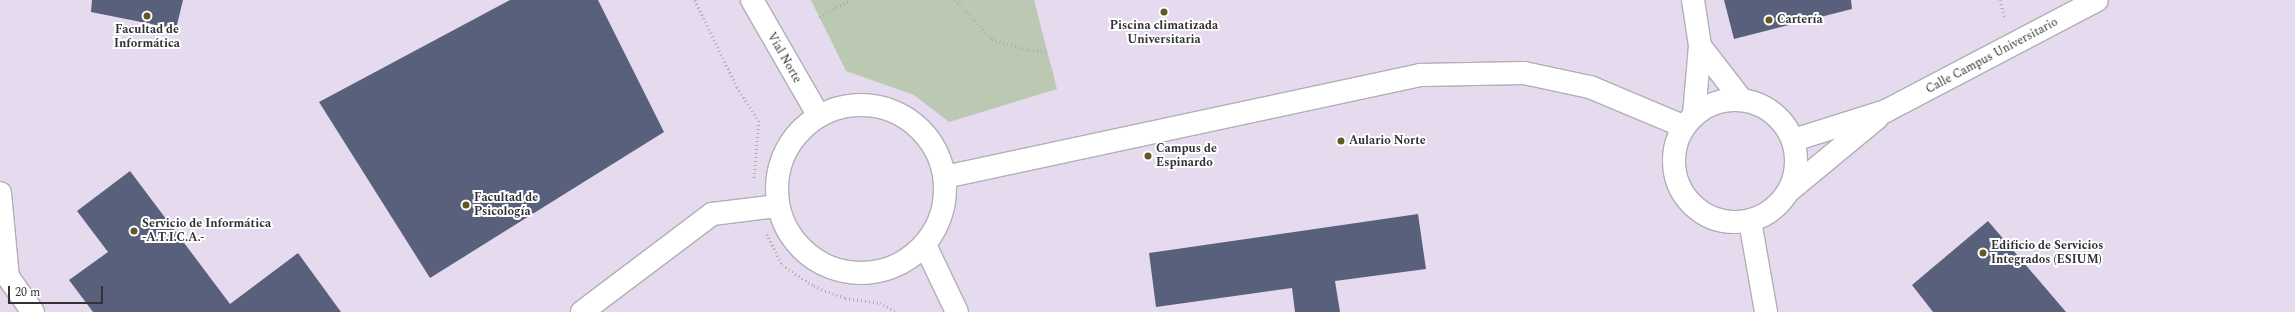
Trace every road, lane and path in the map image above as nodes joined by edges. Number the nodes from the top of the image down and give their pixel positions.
1 (752, 0) edge
2 (850, 0) edge
3 (955, 0) edge
4 (1693, 0) edge
5 (2097, 0) edge
6 (819, 17) dead end
7 (1700, 46) junction
8 (1047, 52) dead end
9 (1741, 99) junction
10 (1886, 111) junction
11 (818, 115) junction
12 (1689, 120) junction
13 (1794, 140) junction
14 (945, 177) junction
15 (1790, 190) junction
16 (0, 193) edge
17 (777, 206) junction
18 (1750, 221) junction
19 (925, 246) junction
20 (33, 312) edge
21 (582, 312) edge
22 (956, 312) edge
23 (1766, 312) edge

1 - 11 street, Vial Norte
2 - 6 path
3 - 8 path
4 - 7 street
5 - 10 street, Calle Campus Universitario
7 - 9 street
7 - 12 street
9 - 12 street
9 - 13 street
10 - 13 street, Calle Campus Universitario
10 - 15 street, Calle Campus Universitario
11 - 14 street
11 - 17 street
12 - 14 street
12 - 18 street
13 - 15 street
14 - 19 street
15 - 18 street
16 - 20 street
17 - 19 street
17 - 21 street
18 - 23 street
19 - 22 street

